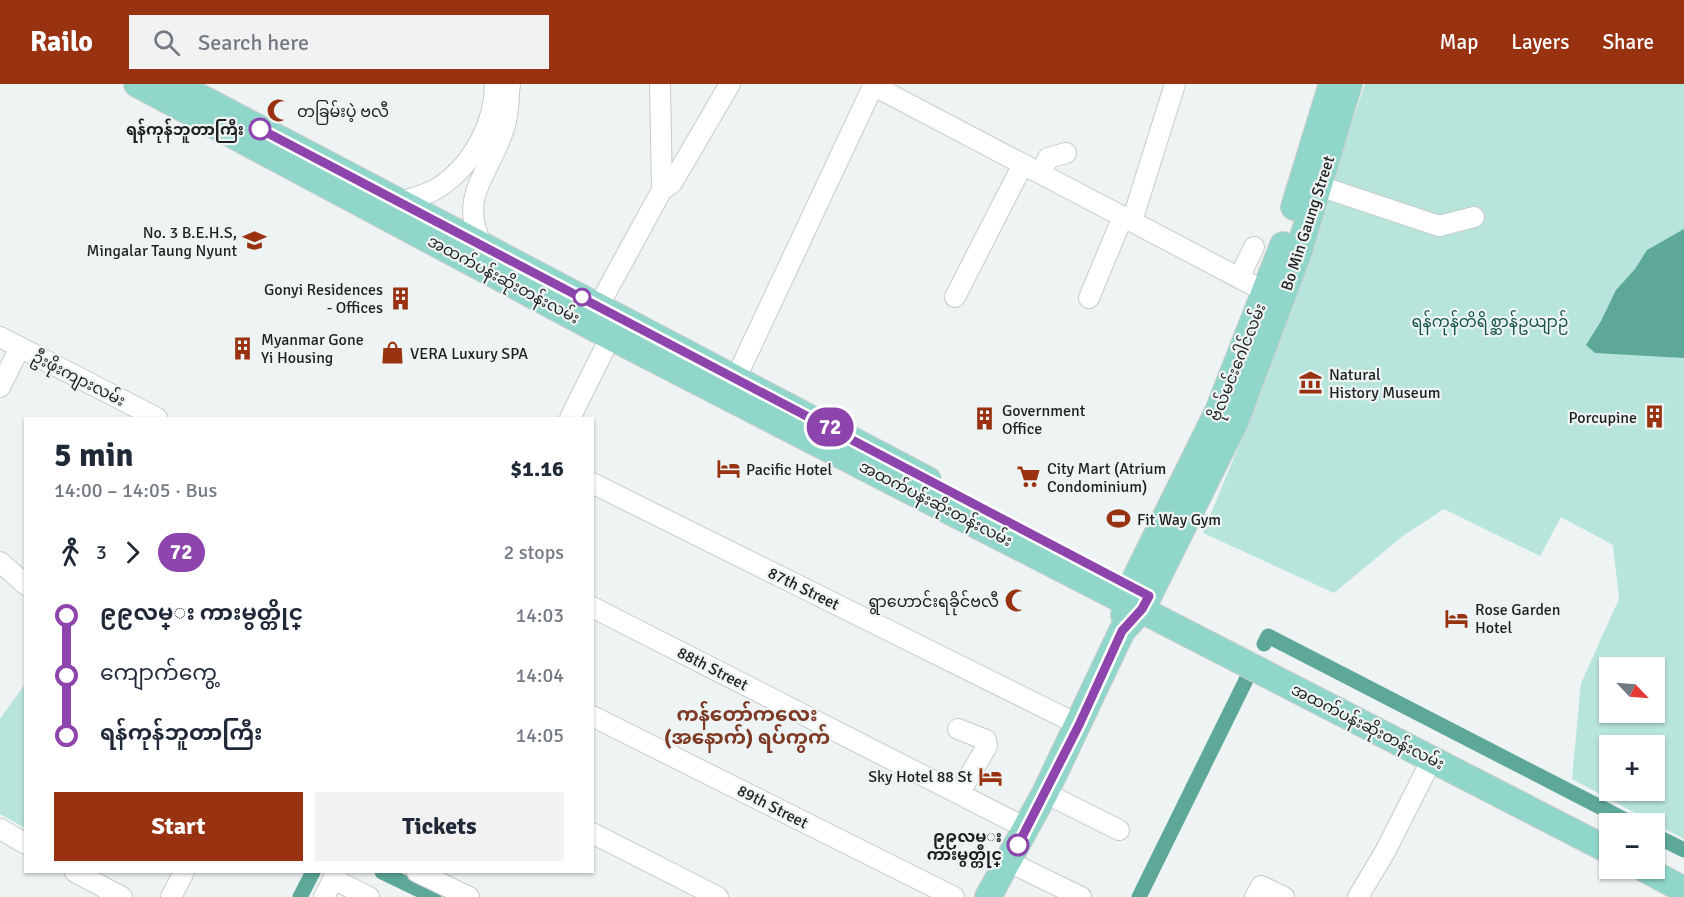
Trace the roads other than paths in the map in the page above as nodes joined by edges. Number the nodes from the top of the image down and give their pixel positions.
1 (137, 84) edge
2 (175, 84) edge
3 (495, 84) edge
4 (510, 84) edge
5 (660, 84) edge
6 (730, 84) edge
7 (1175, 84) edge
8 (1332, 84) edge
9 (1349, 84) edge
10 (874, 85) edge
11 (1066, 153) dead end
12 (1023, 164) junction
13 (1041, 173) junction
14 (1319, 186) junction
15 (662, 190) junction
16 (399, 203) junction
17 (1474, 217) dead end
18 (1127, 219) junction
19 (482, 246) junction
20 (1254, 247) dead end
21 (1239, 278) junction
22 (1274, 286) junction
23 (955, 297) dead end
24 (1089, 298) dead end
25 (611, 320) junction
26 (0, 337) edge
27 (20, 347) junction
28 (736, 378) junction
29 (0, 387) edge
30 (155, 417) edge
31 (570, 417) edge
32 (825, 436) junction
33 (594, 484) edge
34 (0, 562) edge
35 (24, 583) edge
36 (1137, 598) junction
37 (594, 609) edge
38 (594, 717) edge
39 (1079, 725) junction
40 (958, 729) dead end
41 (1435, 753) junction
42 (960, 792) junction
43 (1045, 793) junction
44 (1026, 828) junction
45 (0, 829) edge
46 (1119, 830) dead end
47 (1599, 830) edge
48 (594, 834) edge
49 (24, 843) edge
50 (1599, 845) edge
51 (1009, 862) junction
52 (1665, 864) edge
53 (78, 873) edge
54 (183, 873) edge
55 (419, 873) edge
56 (1684, 874) edge
57 (335, 875) edge
58 (1664, 879) edge
59 (1684, 890) edge
60 (122, 897) edge
61 (171, 897) edge
62 (324, 897) edge
63 (369, 897) edge
64 (469, 897) edge
65 (718, 897) edge
66 (954, 897) edge
67 (988, 897) edge
68 (1081, 897) edge
69 (1255, 897) edge
70 (1284, 897) edge
71 (1358, 897) edge

1 - 25 main road, အထက်ပန်းဆိုးတန်းလမ်း
2 - 16 main road, အထက်ပန်းဆိုးတန်းလမ်း
3 - 16 street
4 - 19 street
5 - 15 street
6 - 15 street
7 - 18 street
8 - 22 main road, ဗိုလ်မင်းဂေါင်လမ်း
9 - 14 main road, Bo Min Gaung Street
10 - 12 street
10 - 28 street
11 - 13 street
12 - 13 street
12 - 23 street
13 - 18 street
14 - 17 street
14 - 22 main road, Bo Min Gaung Street
15 - 25 street
16 - 19 main road, အထက်ပန်းဆိုးတန်းလမ်း
18 - 21 street
18 - 24 street
19 - 25 main road, အထက်ပန်းဆိုးတန်းလမ်း
20 - 21 street
21 - 22 street
22 - 36 main road, ဗိုလ်မင်းဂေါင်လမ်း
22 - 36 main road, Bo Min Gaung Street
25 - 28 main road, အထက်ပန်းဆိုးတန်းလမ်း
25 - 31 street
25 - 32 main road, အထက်ပန်းဆိုးတန်းလမ်း
26 - 27 street, ဦးဖိုးကျားလမ်း
27 - 29 street
27 - 30 street, ဦးဖိုးကျားလမ်း
28 - 32 main road, အထက်ပန်းဆိုးတန်းလမ်း
32 - 36 main road, အထက်ပန်းဆိုးတန်းလမ်း
33 - 39 street, 87th Street
34 - 35 street
36 - 39 main road
36 - 41 main road, အထက်ပန်းဆိုးတန်းလမ်း
37 - 42 street, 88th Street
38 - 66 street, 89th Street
39 - 43 main road
40 - 42 street
41 - 47 main road, အထက်ပန်းဆိုးတန်းလမ်း
41 - 50 main road, အထက်ပန်းဆိုးတန်းလမ်း
41 - 71 street
42 - 44 street, 88th Street
43 - 44 main road
43 - 46 street
44 - 51 main road
45 - 49 street
48 - 65 street
51 - 67 main road
51 - 68 street
52 - 56 main road
53 - 60 street
54 - 61 street
55 - 64 street
57 - 62 street
57 - 63 street
58 - 59 main road
69 - 70 street

